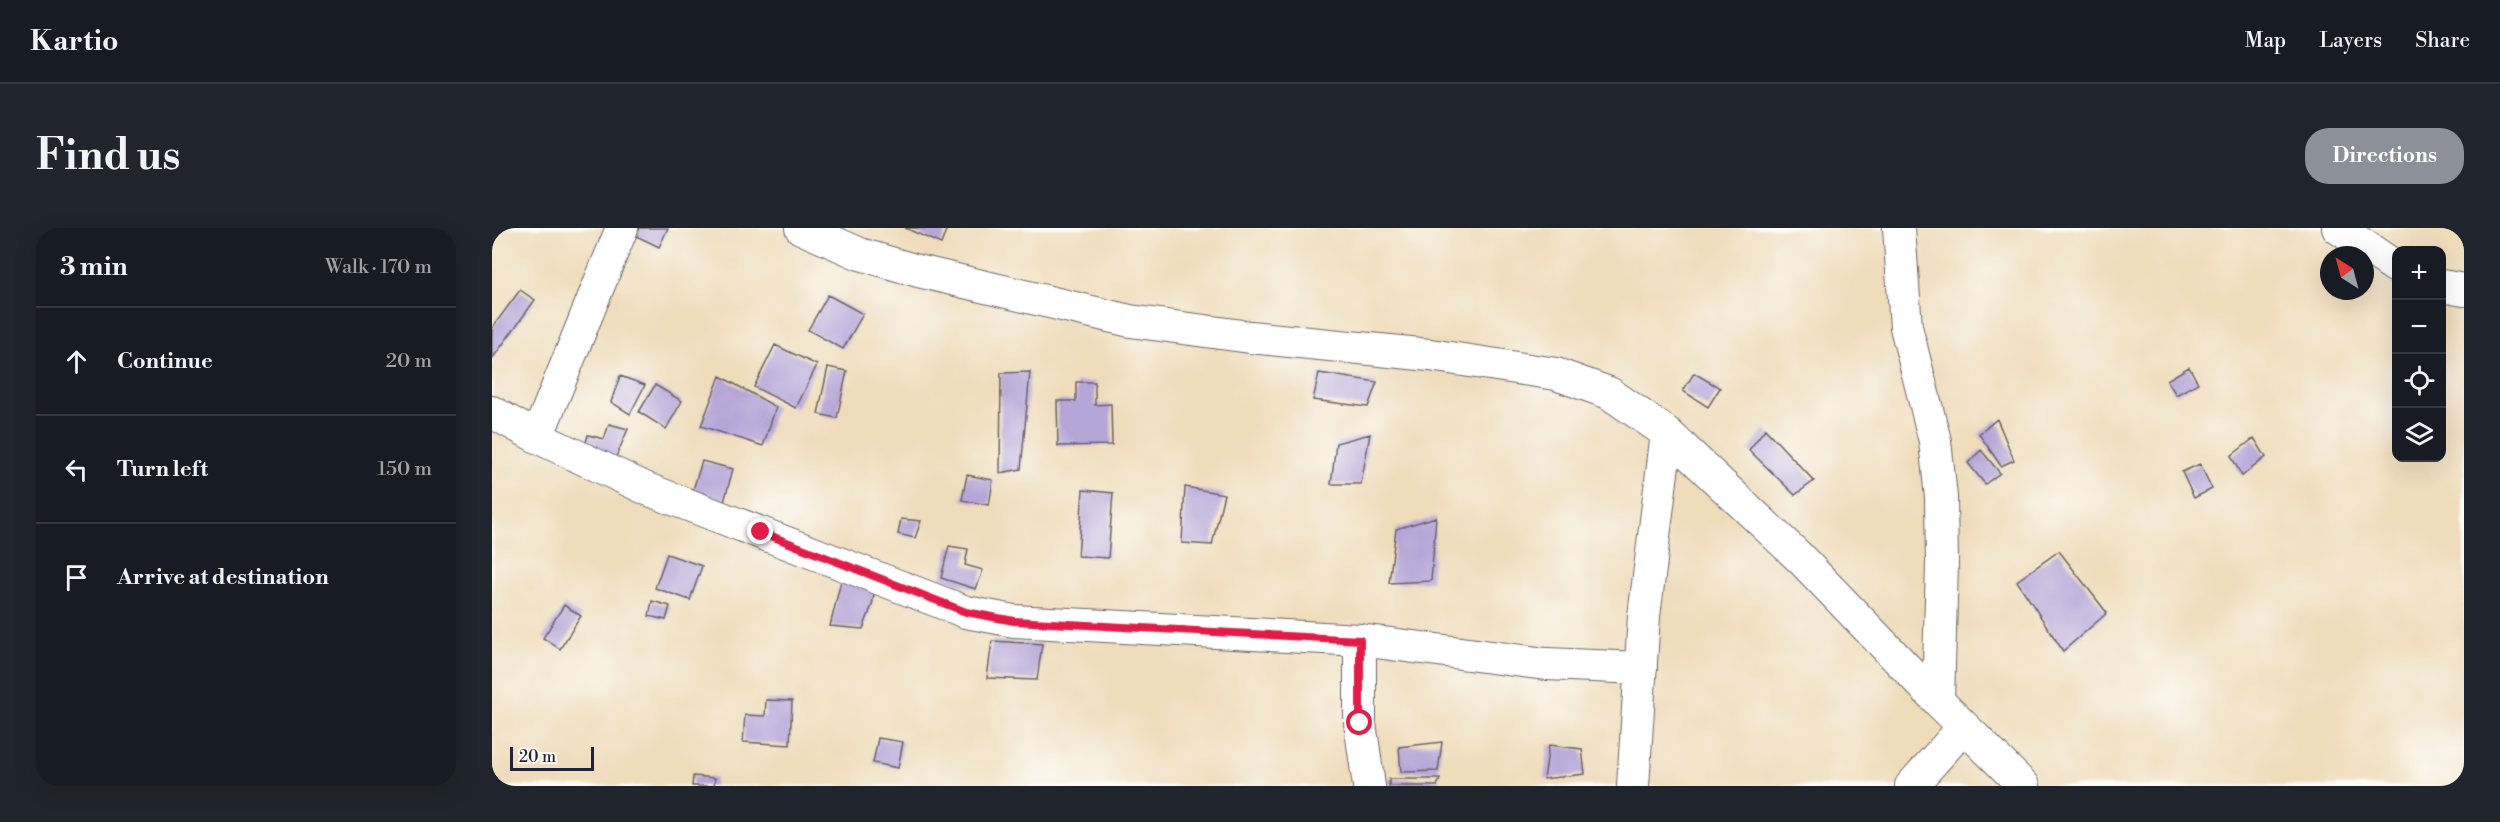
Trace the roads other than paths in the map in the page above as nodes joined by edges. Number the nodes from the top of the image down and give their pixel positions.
1 (622, 228) edge
2 (801, 228) edge
3 (1899, 228) edge
4 (2338, 228) edge
5 (2392, 264) edge
6 (2446, 287) edge
7 (2464, 290) edge
8 (492, 412) edge
9 (1667, 433) junction
10 (537, 437) junction
11 (1360, 640) junction
12 (1641, 668) junction
13 (1938, 701) junction
14 (1964, 727) junction
15 (1369, 786) edge
16 (1632, 786) edge
17 (1911, 786) edge
18 (2024, 786) edge

1 - 10 street
2 - 9 street
3 - 13 street
4 - 5 street
6 - 7 street
8 - 10 street
9 - 12 street
9 - 13 street
10 - 11 street
11 - 12 street
11 - 15 street
12 - 16 street
13 - 14 street
14 - 17 street
14 - 18 street

